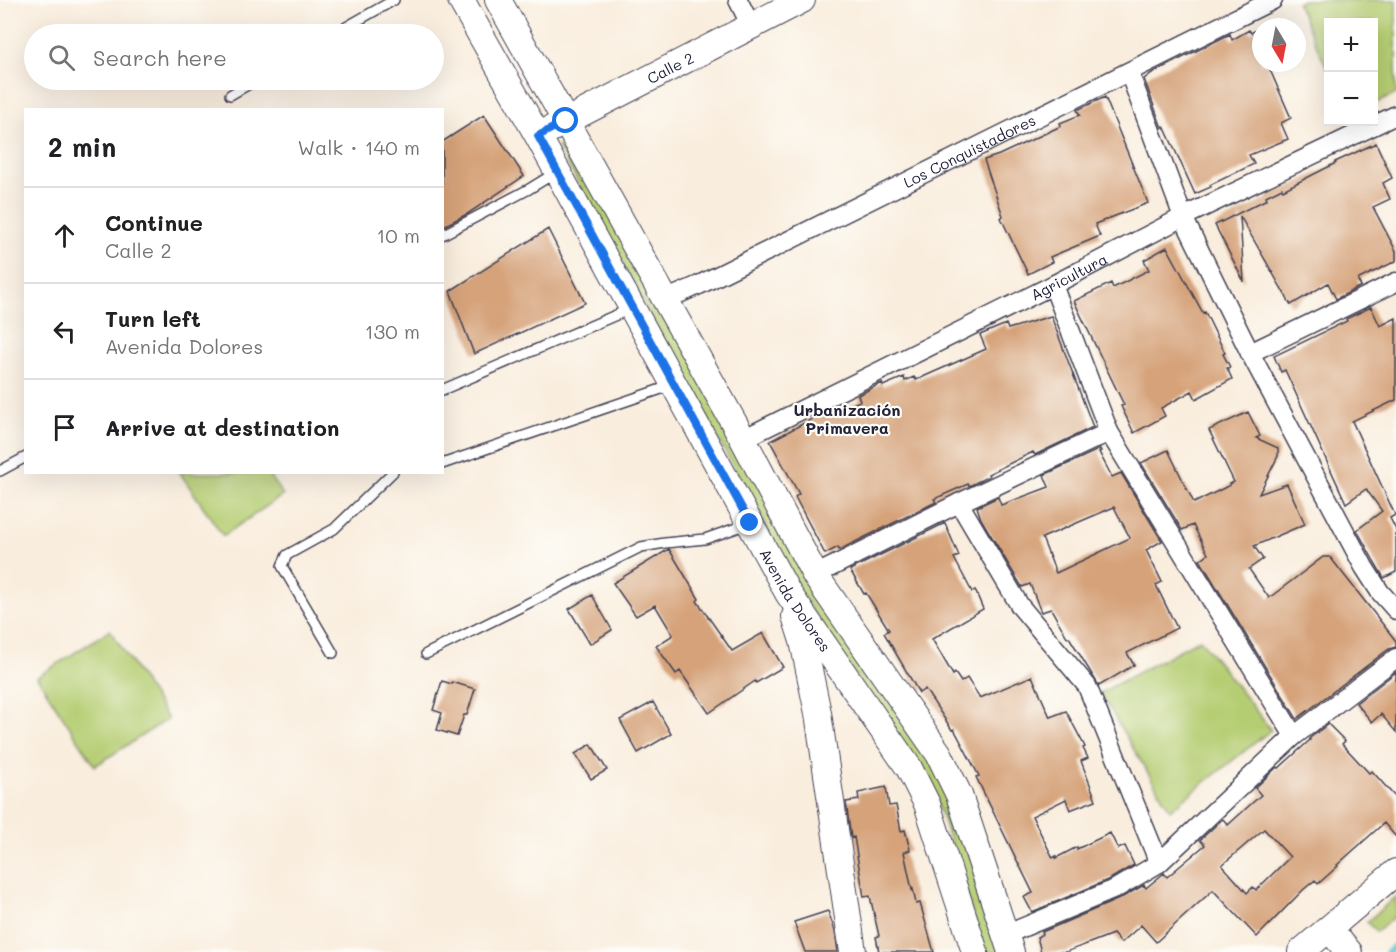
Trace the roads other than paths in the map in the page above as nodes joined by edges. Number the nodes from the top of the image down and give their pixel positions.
1 (394, 0) edge
2 (461, 0) edge
3 (498, 0) edge
4 (738, 0) edge
5 (802, 0) edge
6 (1273, 0) edge
7 (352, 24) edge
8 (751, 26) junction
9 (1129, 72) junction
10 (239, 90) edge
11 (230, 95) dead end
12 (1396, 115) edge
13 (566, 121) junction
14 (538, 136) junction
15 (558, 172) junction
16 (1183, 217) junction
17 (444, 234) edge
18 (1396, 282) edge
19 (1053, 285) junction
20 (665, 300) junction
21 (632, 308) junction
22 (1250, 353) junction
23 (674, 384) junction
24 (444, 389) edge
25 (1109, 432) junction
26 (743, 439) junction
27 (24, 458) edge
28 (444, 463) edge
29 (0, 471) edge
30 (391, 474) edge
31 (959, 503) junction
32 (750, 523) junction
33 (815, 575) junction
34 (788, 593) junction
35 (1396, 610) edge
36 (333, 652) dead end
37 (426, 654) dead end
38 (1396, 658) edge
39 (1294, 736) junction
40 (1159, 863) junction
41 (1396, 872) edge
42 (1329, 929) junction
43 (1008, 943) edge
44 (853, 952) edge
45 (975, 952) edge
46 (1301, 952) edge
47 (1349, 952) edge

1 - 7 lane
2 - 14 main road, Avenida Dolores
3 - 13 main road, Avenida Dolores
4 - 8 street
5 - 8 main road, Calle 2
6 - 9 street, Los Conquistadores
8 - 13 main road, Calle 2
9 - 16 street
9 - 20 street, Los Conquistadores
10 - 11 lane
12 - 16 street, Agricultura
13 - 14 main road, Calle 2
13 - 20 main road, Avenida Dolores
14 - 15 main road, Avenida Dolores
15 - 17 lane
15 - 21 main road, Avenida Dolores
16 - 19 street, Agricultura
16 - 22 street
18 - 22 street
19 - 25 street
19 - 26 street, Agricultura
20 - 26 main road, Avenida Dolores
21 - 23 main road, Avenida Dolores
21 - 24 lane
22 - 35 street
23 - 28 lane
23 - 32 main road, Avenida Dolores
25 - 31 street
25 - 39 street
26 - 33 main road, Avenida Dolores
27 - 29 lane
30 - 36 lane
31 - 33 street
31 - 40 street
32 - 34 main road, Avenida Dolores
32 - 37 lane
33 - 43 main road, Avenida Dolores
34 - 44 main road
34 - 45 main road, Avenida Dolores
38 - 39 street
39 - 40 street
40 - 43 street
41 - 42 main road
42 - 46 main road
42 - 47 main road

